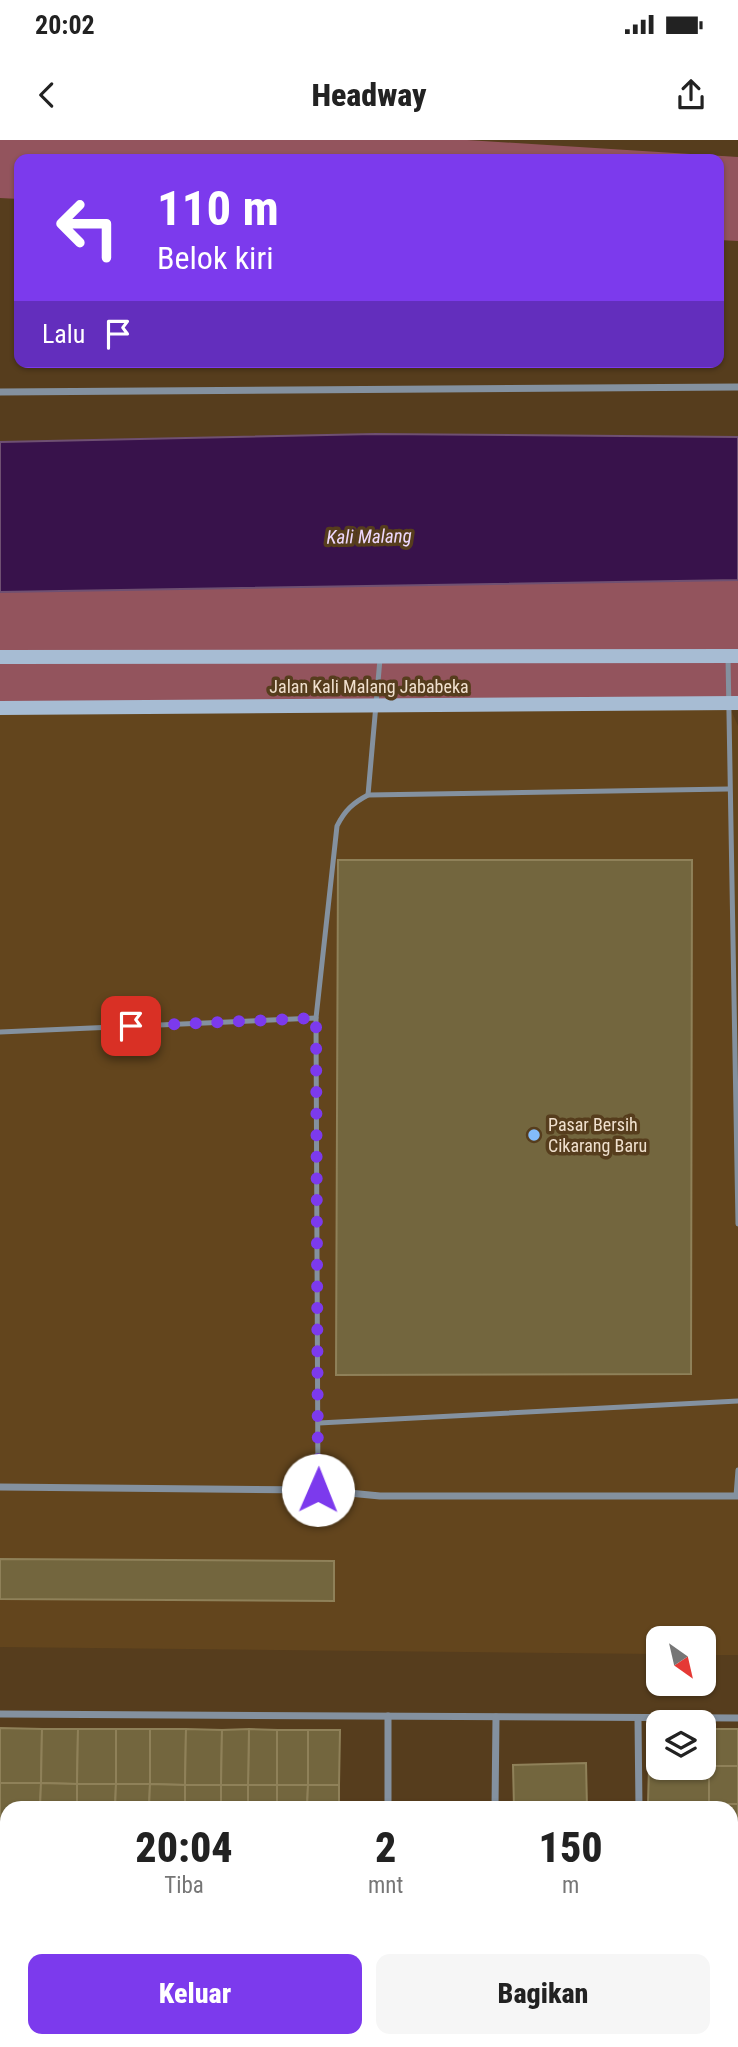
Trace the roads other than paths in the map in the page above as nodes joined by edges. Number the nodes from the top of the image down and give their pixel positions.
1 (738, 387) edge
2 (0, 392) edge
3 (381, 656) junction
4 (0, 657) edge
5 (733, 657) edge
6 (733, 703) edge
7 (376, 706) junction
8 (0, 708) edge
9 (729, 789) junction
10 (368, 795) junction
11 (735, 920) edge
12 (316, 1018) junction
13 (0, 1032) edge
14 (738, 1224) edge
15 (738, 1401) edge
16 (319, 1423) junction
17 (738, 1470) edge
18 (0, 1487) edge
19 (318, 1490) junction
20 (737, 1496) edge
21 (0, 1714) edge
22 (388, 1716) junction
23 (496, 1717) junction
24 (738, 1718) edge
25 (638, 1719) junction
26 (387, 1801) edge
27 (495, 1801) edge
28 (639, 1801) edge

1 - 2 street
3 - 4 main road, Jalan Kali Malang Jababeka
3 - 5 main road, Jalan Kali Malang Jababeka
3 - 7 lane
5 - 6 lane
6 - 7 main road, Jalan Kali Malang Jababeka
6 - 9 lane
7 - 8 main road, Jalan Kali Malang Jababeka
7 - 10 lane
9 - 10 lane
9 - 11 lane
10 - 12 lane
11 - 14 lane
12 - 13 lane
12 - 16 lane
15 - 16 lane
16 - 19 lane
17 - 20 lane
18 - 19 street
19 - 20 street
21 - 22 street
22 - 23 street
22 - 26 street
23 - 25 street
23 - 27 street
24 - 25 street
25 - 28 street

